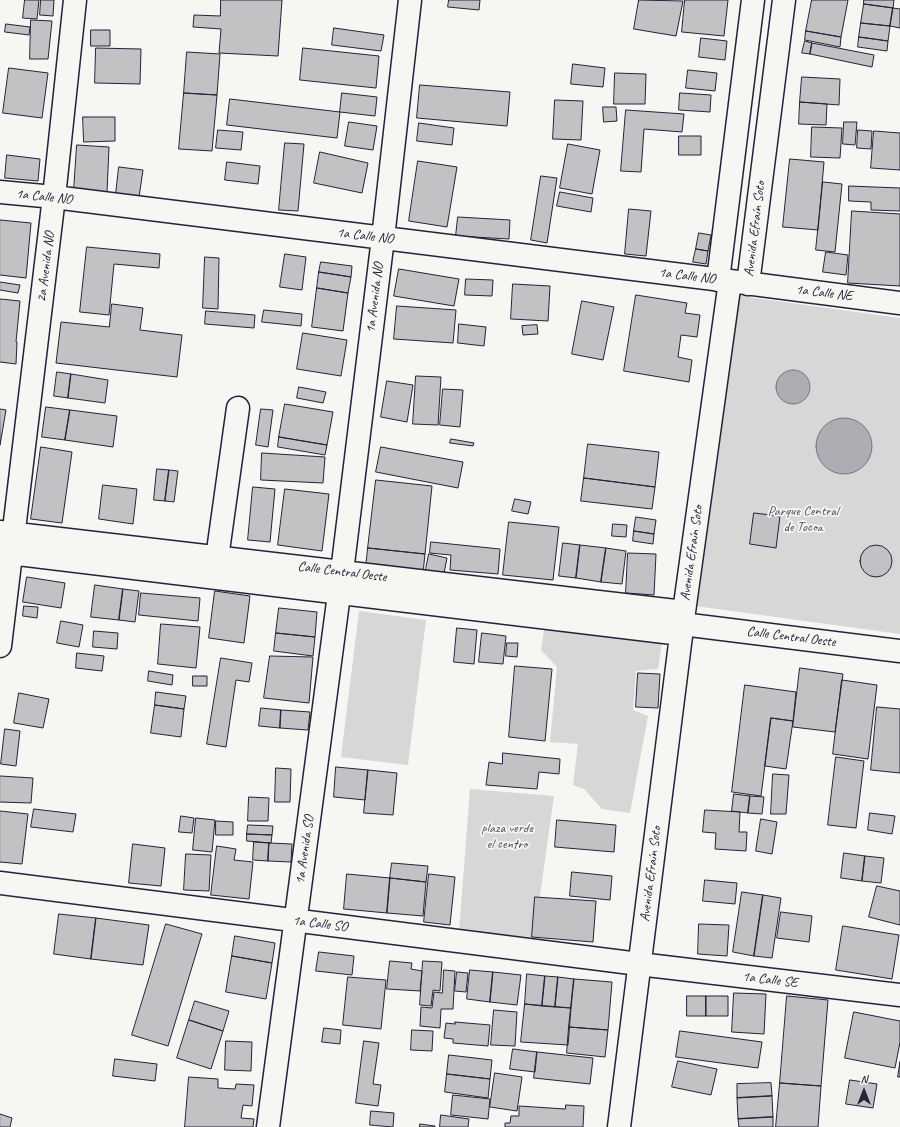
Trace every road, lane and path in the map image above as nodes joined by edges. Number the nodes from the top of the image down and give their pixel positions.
1 (75, 0) edge
2 (410, 0) edge
3 (753, 0) edge
4 (784, 0) edge
5 (0, 192) edge
6 (54, 197) junction
7 (383, 238) junction
8 (732, 282) junction
9 (900, 303) edge
10 (238, 408) dead end
11 (6, 543) edge
12 (217, 558) junction
13 (341, 583) junction
14 (682, 623) junction
15 (0, 646) edge
16 (900, 651) edge
17 (0, 883) edge
18 (295, 920) junction
19 (639, 964) junction
20 (900, 995) edge
21 (268, 1127) edge
22 (619, 1127) edge

1 - 6 street, 2a Avenida NO
2 - 7 street, 1a Avenida NO
3 - 8 street
4 - 8 street, Avenida Efraín Soto
5 - 6 street, 1a Calle NO
6 - 7 street, 1a Calle NO
6 - 11 street, 2a Avenida NO
7 - 8 street, 1a Calle NO
7 - 13 street, 1a Avenida NO
8 - 9 street, 1a Calle NE
8 - 14 street, Avenida Efraín Soto
10 - 12 street
11 - 12 street, Calle Central Oeste
11 - 13 street
11 - 15 street, 2a Avenida NO
12 - 13 street, Calle Central Oeste
13 - 14 street, Calle Central Oeste
13 - 18 street, 1a Avenida SO
14 - 16 street, Calle Central Oeste
14 - 19 street, Avenida Efraín Soto
17 - 18 street, 1a Calle SO
18 - 19 street, 1a Calle SO
18 - 21 street, 1a Avenida SO
19 - 20 street, 1a Calle SE
19 - 22 street, Avenida Efraín Soto

